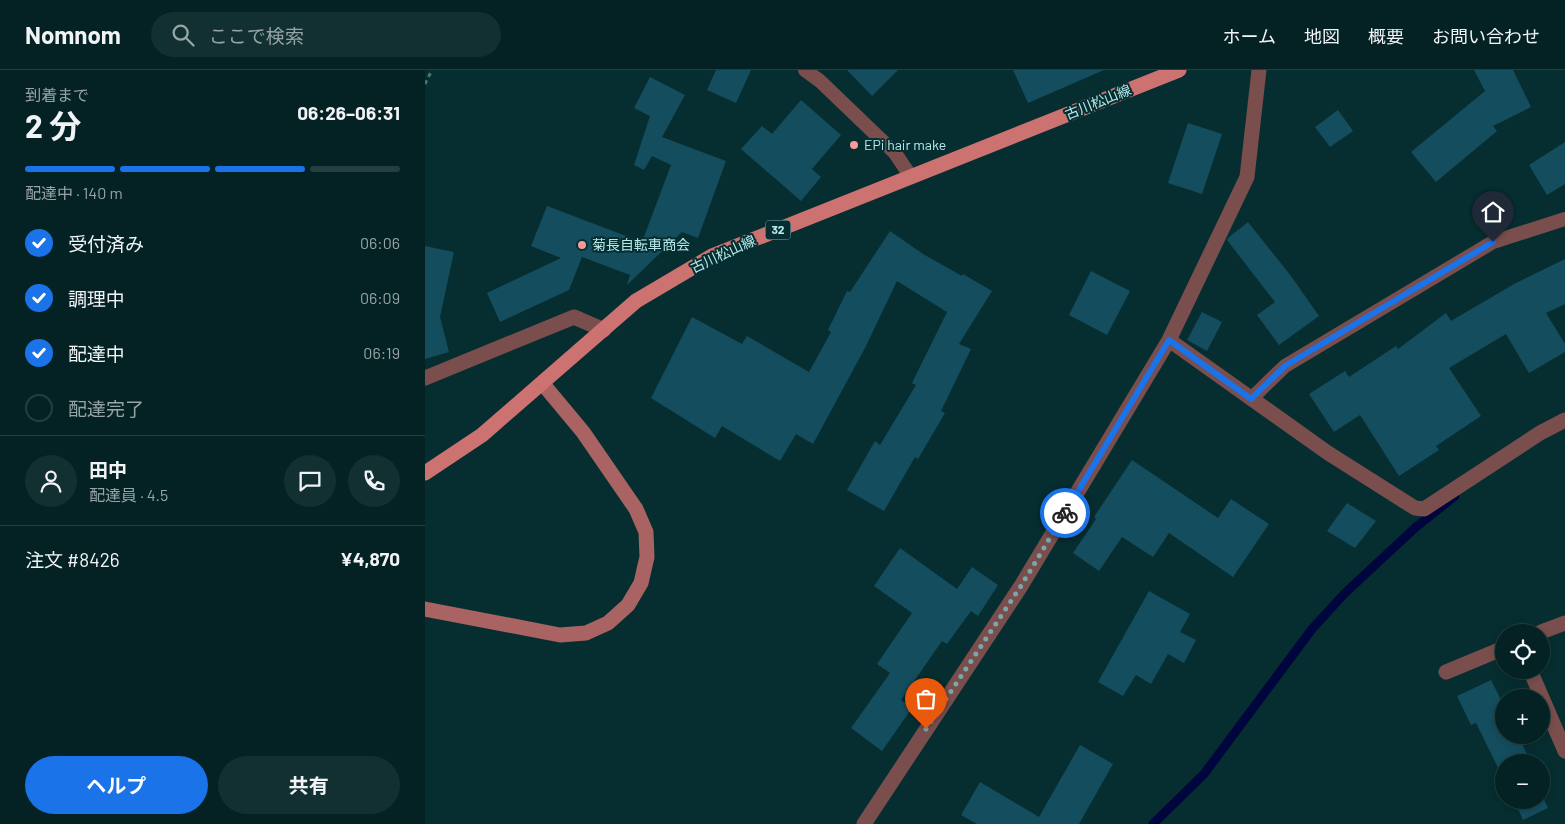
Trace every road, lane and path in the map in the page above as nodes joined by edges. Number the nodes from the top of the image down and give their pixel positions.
1 (432, 70) edge
2 (805, 70) edge
3 (1179, 70) edge
4 (1259, 70) edge
5 (425, 84) edge
6 (911, 177) junction
7 (1565, 219) edge
8 (604, 330) junction
9 (1169, 340) junction
10 (425, 378) edge
11 (543, 384) junction
12 (1251, 399) junction
13 (1565, 420) edge
14 (425, 473) edge
15 (425, 609) edge
16 (1565, 622) edge
17 (1550, 628) edge
18 (1495, 652) edge
19 (1446, 672) dead end
20 (1534, 679) edge
21 (1565, 751) edge
22 (864, 824) edge

1 - 5 path
2 - 6 lane
3 - 6 main road, 古川松山線 / 32
4 - 9 street
6 - 8 main road, 古川松山線 / 32
7 - 12 lane
8 - 10 street
8 - 11 main road, 古川松山線 / 32
9 - 12 street
9 - 22 street
11 - 14 main road, 古川松山線 / 32
11 - 15 street
12 - 13 street
16 - 17 street
18 - 19 street
20 - 21 street

